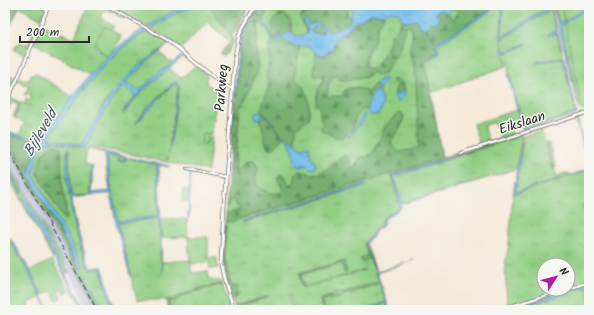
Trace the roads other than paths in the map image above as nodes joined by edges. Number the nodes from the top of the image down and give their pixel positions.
1 (50, 5) edge
2 (106, 5) edge
3 (256, 5) edge
4 (233, 88) junction
5 (5, 105) edge
6 (589, 112) edge
7 (460, 153) dead end
8 (187, 169) dead end
9 (226, 177) junction
10 (589, 282) edge
11 (576, 286) edge
12 (541, 297) edge
13 (234, 310) edge
14 (498, 310) edge

1 - 5 street
2 - 4 street
3 - 4 street, Parkweg
4 - 9 street, Parkweg
6 - 7 street, Eikslaan
8 - 9 street
9 - 13 street, Parkweg
10 - 11 street
12 - 14 street

